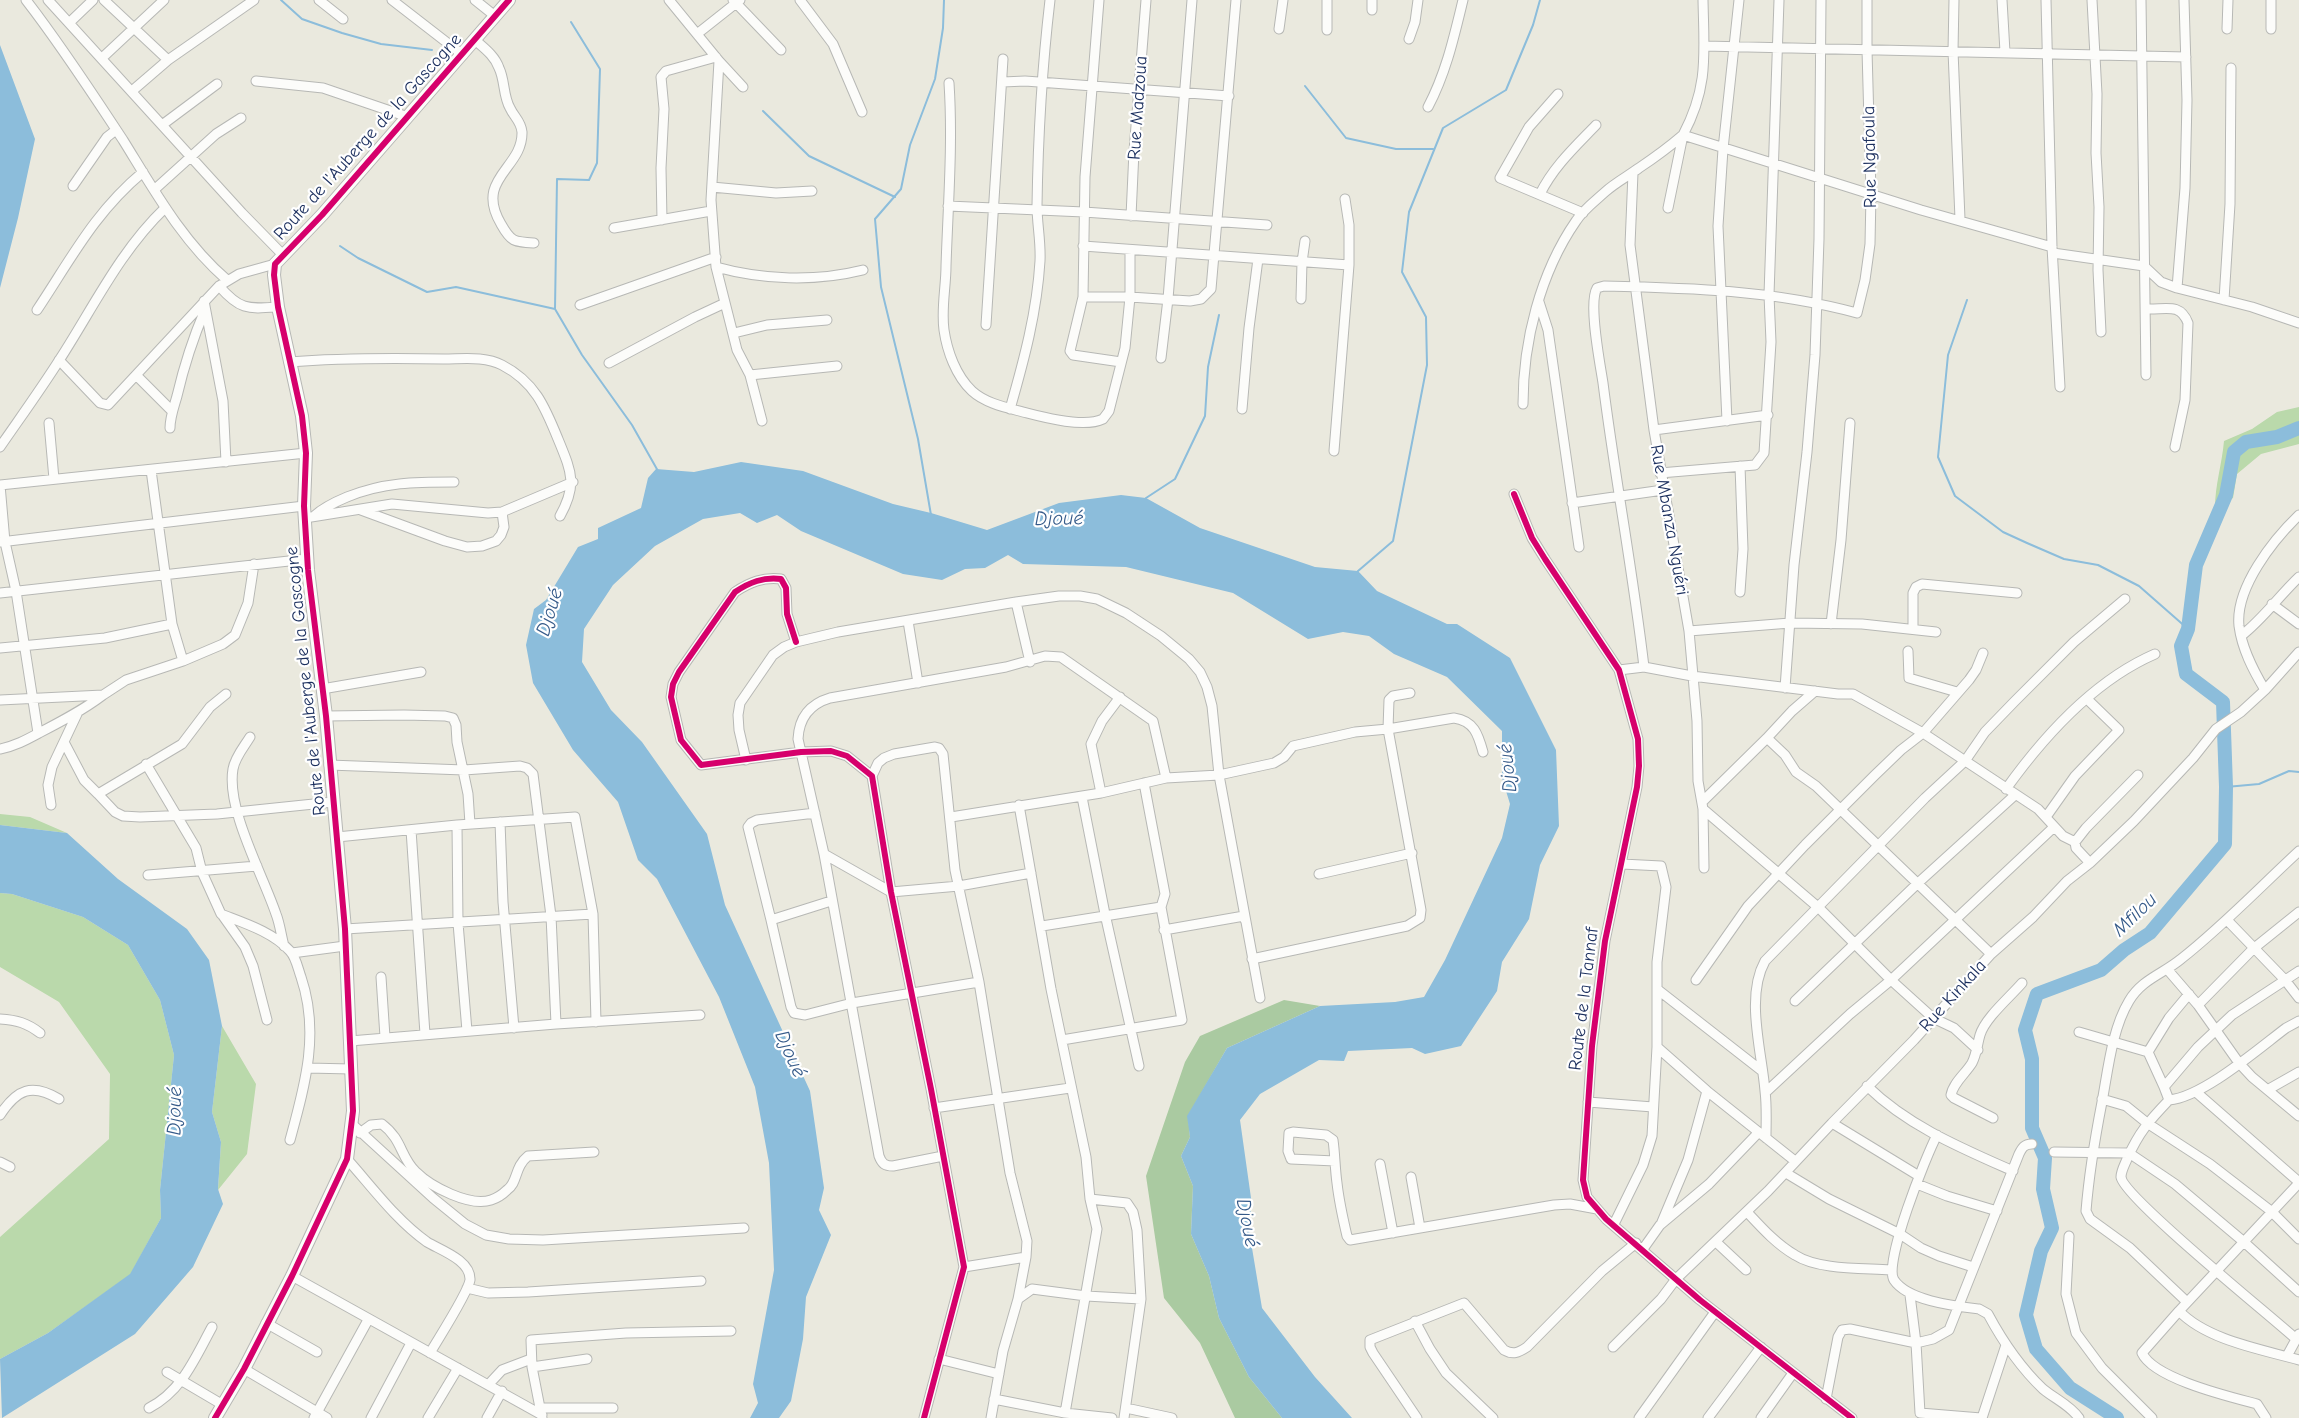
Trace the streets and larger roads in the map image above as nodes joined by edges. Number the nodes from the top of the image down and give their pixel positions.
1 (26, 0) edge
2 (48, 0) edge
3 (93, 0) edge
4 (104, 0) edge
5 (164, 0) edge
6 (254, 0) edge
7 (319, 0) edge
8 (392, 0) edge
9 (475, 0) edge
10 (509, 0) edge
11 (669, 0) edge
12 (800, 0) edge
13 (1050, 0) edge
14 (1099, 0) edge
15 (1146, 0) edge
16 (1192, 0) edge
17 (1236, 0) edge
18 (1282, 0) edge
19 (1327, 0) edge
20 (1418, 0) edge
21 (1463, 0) edge
22 (1703, 0) edge
23 (1739, 0) edge
24 (1779, 0) edge
25 (1821, 0) edge
26 (1867, 0) edge
27 (1954, 0) edge
28 (2002, 0) edge
29 (2046, 0) edge
30 (2092, 0) edge
31 (2141, 0) edge
32 (2184, 0) edge
33 (2228, 0) edge
34 (2271, 0) edge
35 (736, 1) edge
36 (332, 4) edge
37 (495, 16) junction
38 (344, 19) dead end
39 (69, 22) junction
40 (135, 29) junction
41 (1279, 29) dead end
42 (2227, 29) dead end
43 (2271, 29) dead end
44 (1327, 30) dead end
45 (696, 33) junction
46 (1409, 39) dead end
47 (476, 40) junction
48 (1704, 46) junction
49 (1733, 47) junction
50 (1777, 49) junction
51 (781, 50) dead end
52 (1821, 50) junction
53 (1866, 50) junction
54 (1953, 51) junction
55 (2005, 52) junction
56 (2047, 53) junction
57 (2093, 54) junction
58 (463, 55) junction
59 (2143, 55) junction
60 (2186, 57) junction
61 (102, 58) junction
62 (717, 59) junction
63 (1003, 59) dead end
64 (168, 60) junction
65 (2231, 68) dead end
66 (256, 81) dead end
67 (1003, 82) junction
68 (949, 83) dead end
69 (1043, 83) junction
70 (217, 84) dead end
71 (743, 87) dead end
72 (1091, 87) junction
73 (1139, 89) junction
74 (132, 91) junction
75 (1185, 93) junction
76 (1558, 94) dead end
77 (1229, 96) junction
78 (1428, 107) dead end
79 (862, 112) dead end
80 (408, 117) junction
81 (241, 118) dead end
82 (162, 125) junction
83 (1596, 126) dead end
84 (116, 130) junction
85 (1683, 135) junction
86 (1723, 150) junction
87 (192, 157) junction
88 (1774, 164) junction
89 (143, 172) junction
90 (1633, 173) junction
91 (1819, 177) junction
92 (73, 186) dead end
93 (712, 187) junction
94 (154, 190) junction
95 (812, 191) dead end
96 (1540, 194) junction
97 (1871, 194) junction
98 (1345, 199) dead end
99 (948, 206) junction
100 (994, 207) junction
101 (165, 208) junction
102 (1668, 208) dead end
103 (1037, 209) junction
104 (711, 211) junction
105 (1084, 212) junction
106 (1583, 213) junction
107 (1131, 216) junction
108 (1174, 219) junction
109 (1960, 219) junction
110 (662, 220) junction
111 (1217, 222) junction
112 (1267, 225) dead end
113 (614, 228) dead end
114 (1305, 241) dead end
115 (534, 243) dead end
116 (1083, 246) junction
117 (1130, 250) junction
118 (2052, 250) junction
119 (1172, 252) junction
120 (1215, 256) junction
121 (1258, 259) junction
122 (2098, 259) junction
123 (279, 260) junction
124 (716, 262) junction
125 (1302, 262) junction
126 (1349, 265) junction
127 (2144, 266) junction
128 (863, 270) dead end
129 (223, 283) junction
130 (1635, 287) junction
131 (2177, 288) junction
132 (1721, 290) junction
133 (1769, 295) junction
134 (1083, 297) junction
135 (1130, 297) junction
136 (1168, 299) junction
137 (1301, 299) dead end
138 (2224, 300) junction
139 (1539, 302) junction
140 (725, 303) junction
141 (1817, 303) junction
142 (205, 305) junction
143 (580, 305) dead end
144 (278, 307) junction
145 (2146, 309) junction
146 (37, 310) dead end
147 (827, 320) dead end
148 (2299, 323) edge
149 (986, 325) dead end
150 (2101, 332) dead end
151 (734, 333) junction
152 (1161, 358) dead end
153 (59, 360) junction
154 (289, 362) junction
155 (1121, 362) junction
156 (609, 363) dead end
157 (837, 366) dead end
158 (136, 375) junction
159 (750, 375) junction
160 (2146, 375) dead end
161 (2060, 387) dead end
162 (1523, 404) dead end
163 (1011, 409) junction
164 (1242, 409) dead end
165 (172, 411) junction
166 (1768, 415) junction
167 (762, 421) dead end
168 (1727, 421) junction
169 (49, 423) dead end
170 (1850, 423) dead end
171 (170, 428) dead end
172 (1654, 430) junction
173 (0, 447) edge
174 (2175, 447) dead end
175 (1334, 451) dead end
176 (306, 453) junction
177 (226, 462) junction
178 (1740, 466) junction
179 (151, 470) junction
180 (1660, 473) junction
181 (54, 479) junction
182 (454, 482) dead end
183 (573, 482) junction
184 (0, 485) edge
185 (1663, 490) junction
186 (1514, 494) dead end
187 (1618, 495) junction
188 (1572, 503) junction
189 (359, 509) junction
190 (502, 512) junction
191 (308, 513) junction
192 (560, 516) dead end
193 (2297, 520) edge
194 (157, 523) junction
195 (3, 542) edge
196 (1579, 548) dead end
197 (307, 560) junction
198 (254, 564) junction
199 (166, 576) junction
200 (2299, 577) edge
201 (16, 591) junction
202 (0, 592) edge
203 (1740, 592) dead end
204 (2017, 593) dead end
205 (2125, 599) dead end
206 (1016, 602) junction
207 (2272, 604) junction
208 (908, 621) junction
209 (1790, 623) junction
210 (172, 624) junction
211 (1831, 624) junction
212 (2299, 624) edge
213 (1913, 629) junction
214 (1689, 631) junction
215 (1936, 632) dead end
216 (2241, 636) junction
217 (796, 642) junction
218 (23, 646) junction
219 (0, 648) edge
220 (1908, 651) dead end
221 (2299, 652) edge
222 (1983, 653) dead end
223 (2155, 654) dead end
224 (183, 661) junction
225 (1030, 662) junction
226 (1644, 667) junction
227 (1619, 670) junction
228 (421, 672) dead end
229 (1692, 676) junction
230 (918, 683) junction
231 (1785, 687) junction
232 (322, 689) junction
233 (2265, 690) junction
234 (1815, 691) junction
235 (1957, 692) junction
236 (1410, 693) dead end
237 (226, 694) dead end
238 (104, 695) junction
239 (1120, 697) junction
240 (31, 698) junction
241 (2087, 699) junction
242 (0, 700) edge
243 (77, 714) junction
244 (326, 716) junction
245 (1388, 729) junction
246 (38, 733) junction
247 (1923, 733) junction
248 (250, 737) dead end
249 (1767, 738) junction
250 (64, 742) junction
251 (0, 748) edge
252 (801, 752) junction
253 (1483, 752) dead end
254 (746, 760) junction
255 (1965, 761) junction
256 (147, 764) junction
257 (329, 765) junction
258 (464, 770) junction
259 (1219, 775) junction
260 (2138, 775) dead end
261 (872, 776) junction
262 (1166, 778) junction
263 (1144, 783) junction
264 (2006, 789) junction
265 (1101, 793) junction
266 (98, 794) junction
267 (2014, 795) junction
268 (1082, 797) junction
269 (333, 802) junction
270 (51, 805) dead end
271 (1019, 805) junction
272 (1702, 806) junction
273 (1841, 810) junction
274 (237, 811) junction
275 (815, 813) junction
276 (178, 816) junction
277 (951, 817) junction
278 (2046, 817) junction
279 (540, 820) junction
280 (500, 822) junction
281 (470, 824) junction
282 (457, 825) junction
283 (2054, 827) junction
284 (411, 830) junction
285 (337, 837) junction
286 (2075, 842) junction
287 (1879, 847) junction
288 (2299, 851) edge
289 (1412, 853) junction
290 (824, 854) junction
291 (2090, 862) junction
292 (1622, 864) junction
293 (257, 866) junction
294 (1704, 868) dead end
295 (202, 872) junction
296 (1031, 873) junction
297 (1779, 873) junction
298 (1319, 874) dead end
299 (148, 875) dead end
300 (1918, 883) junction
301 (959, 886) junction
302 (891, 892) junction
303 (831, 901) junction
304 (1161, 907) junction
305 (1819, 908) junction
306 (2299, 912) edge
307 (221, 914) junction
308 (593, 914) junction
309 (1105, 914) junction
310 (551, 916) junction
311 (505, 918) junction
312 (1954, 919) junction
313 (771, 920) junction
314 (1245, 920) junction
315 (2227, 920) junction
316 (458, 923) junction
317 (418, 925) junction
318 (1042, 926) junction
319 (345, 929) junction
320 (1164, 930) junction
321 (1854, 944) junction
322 (284, 946) junction
323 (345, 946) junction
324 (2253, 949) junction
325 (292, 953) junction
326 (1991, 954) junction
327 (1252, 959) junction
328 (2167, 969) junction
329 (2299, 971) edge
330 (381, 977) dead end
331 (1696, 980) dead end
332 (1891, 980) junction
333 (2285, 980) junction
334 (979, 982) junction
335 (2022, 983) dead end
336 (1657, 989) junction
337 (912, 992) junction
338 (2189, 994) junction
339 (1260, 998) dead end
340 (2299, 998) edge
341 (1795, 1001) dead end
342 (852, 1002) junction
343 (2198, 1005) junction
344 (700, 1015) dead end
345 (1933, 1018) junction
346 (0, 1019) edge
347 (267, 1020) dead end
348 (2299, 1021) edge
349 (596, 1022) junction
350 (556, 1024) junction
351 (514, 1028) junction
352 (2216, 1029) junction
353 (1131, 1030) junction
354 (467, 1031) junction
355 (2079, 1032) dead end
356 (40, 1033) dead end
357 (425, 1034) junction
358 (385, 1037) junction
359 (1062, 1040) junction
360 (350, 1041) junction
361 (2114, 1042) junction
362 (1657, 1047) junction
363 (1978, 1050) junction
364 (2148, 1052) junction
365 (2239, 1063) junction
366 (1139, 1066) dead end
367 (308, 1068) junction
368 (351, 1069) junction
369 (1762, 1071) junction
370 (2299, 1072) edge
371 (1867, 1086) junction
372 (2164, 1086) junction
373 (1070, 1088) junction
374 (2269, 1089) junction
375 (1707, 1091) junction
376 (1766, 1092) junction
377 (2196, 1092) junction
378 (999, 1097) junction
379 (59, 1099) dead end
380 (2103, 1099) junction
381 (2169, 1100) junction
382 (1588, 1102) junction
383 (1653, 1107) junction
384 (934, 1108) junction
385 (0, 1115) edge
386 (2299, 1116) edge
387 (1993, 1118) dead end
388 (1832, 1123) junction
389 (2147, 1123) junction
390 (356, 1129) junction
391 (1758, 1133) junction
392 (1937, 1136) junction
393 (1766, 1138) junction
394 (290, 1140) dead end
395 (2032, 1144) dead end
396 (594, 1152) dead end
397 (2054, 1152) dead end
398 (2129, 1153) junction
399 (2092, 1154) junction
400 (943, 1156) junction
401 (346, 1159) junction
402 (1335, 1161) junction
403 (1795, 1161) junction
404 (0, 1162) edge
405 (1380, 1164) dead end
406 (10, 1167) dead end
407 (2013, 1171) junction
408 (1786, 1173) junction
409 (1411, 1177) dead end
410 (1918, 1180) junction
411 (2299, 1183) edge
412 (1090, 1199) junction
413 (1597, 1209) junction
414 (1997, 1211) junction
415 (2271, 1211) junction
416 (1747, 1212) junction
417 (1614, 1224) junction
418 (1660, 1225) junction
419 (744, 1228) dead end
420 (1420, 1228) junction
421 (1393, 1233) junction
422 (1900, 1234) junction
423 (2069, 1236) dead end
424 (2299, 1239) edge
425 (1716, 1242) junction
426 (2244, 1242) junction
427 (1639, 1246) junction
428 (1026, 1257) junction
429 (964, 1267) junction
430 (1973, 1267) junction
431 (1746, 1270) dead end
432 (1890, 1270) junction
433 (2218, 1271) junction
434 (292, 1276) junction
435 (1022, 1277) junction
436 (1676, 1279) junction
437 (701, 1281) dead end
438 (467, 1288) junction
439 (1032, 1289) junction
440 (2299, 1292) edge
441 (1910, 1295) junction
442 (1086, 1296) junction
443 (1018, 1299) junction
444 (1141, 1299) junction
445 (2187, 1302) junction
446 (1959, 1306) junction
447 (2179, 1311) junction
448 (1715, 1312) junction
449 (368, 1320) junction
450 (1415, 1321) junction
451 (266, 1323) junction
452 (212, 1327) dead end
453 (731, 1331) dead end
454 (2298, 1336) edge
455 (411, 1343) junction
456 (1917, 1343) junction
457 (2006, 1345) junction
458 (1613, 1347) dead end
459 (1761, 1347) junction
460 (317, 1352) dead end
461 (430, 1353) junction
462 (2287, 1356) junction
463 (587, 1359) dead end
464 (939, 1359) junction
465 (2299, 1360) edge
466 (531, 1363) junction
467 (458, 1368) junction
468 (244, 1369) junction
469 (167, 1372) dead end
470 (1793, 1373) junction
471 (999, 1374) junction
472 (182, 1381) junction
473 (489, 1384) junction
474 (502, 1392) junction
475 (994, 1399) junction
476 (1826, 1399) junction
477 (223, 1405) junction
478 (149, 1408) dead end
479 (613, 1408) dead end
480 (1065, 1413) junction
481 (1125, 1413) edge
482 (541, 1414) edge
483 (1048, 1414) edge
484 (316, 1415) edge
485 (1920, 1415) edge
486 (1846, 1416) edge
487 (215, 1418) edge
488 (327, 1418) edge
489 (371, 1418) edge
490 (428, 1418) edge
491 (486, 1418) edge
492 (924, 1418) edge
493 (990, 1418) edge
494 (1112, 1418) edge
495 (1172, 1418) edge
496 (1417, 1418) edge
497 (1493, 1418) edge
498 (1639, 1418) edge
499 (1708, 1418) edge
500 (1761, 1418) edge
501 (1982, 1418) edge
502 (2079, 1418) edge
503 (2152, 1418) edge
504 (2266, 1418) edge

1 - 84 street
2 - 39 street
3 - 39 street
4 - 40 street
5 - 40 street
6 - 64 street
7 - 36 street
8 - 58 street
9 - 37 street
10 - 37 street, Route de l'Auberge de la Gascogne
11 - 45 street
12 - 79 street
13 - 69 street
14 - 72 street
15 - 73 street, Rue Madzoua
16 - 75 street
17 - 77 street
18 - 41 street
19 - 44 street
20 - 46 street
21 - 78 street
22 - 48 street
23 - 49 street
24 - 50 street
25 - 52 street
26 - 53 street, Rue Ngafoula
27 - 54 street
28 - 55 street
29 - 56 street
30 - 57 street
31 - 59 street
32 - 60 street
33 - 42 street
34 - 43 street
35 - 45 street
35 - 51 street
36 - 38 street
37 - 47 street, Route de l'Auberge de la Gascogne
39 - 61 street
40 - 61 street
40 - 64 street
45 - 62 street
47 - 58 street, Route de l'Auberge de la Gascogne
47 - 115 street
48 - 49 street
48 - 85 street
49 - 50 street
49 - 86 street
50 - 52 street
50 - 88 street
52 - 53 street
52 - 91 street
53 - 54 street
53 - 97 street, Rue Ngafoula
54 - 55 street
54 - 109 street
55 - 56 street
56 - 57 street
56 - 118 street
57 - 59 street
57 - 122 street
58 - 80 street, Route de l'Auberge de la Gascogne
59 - 60 street
59 - 127 street
60 - 131 street
61 - 74 street
62 - 71 street
62 - 93 street
62 - 110 street
63 - 67 street
64 - 74 street
65 - 138 street
66 - 80 street
67 - 69 street
67 - 100 street
68 - 99 street
69 - 72 street
69 - 103 street
70 - 82 street
72 - 73 street
72 - 105 street
73 - 75 street
73 - 107 street, Rue Madzoua
74 - 82 street
75 - 77 street
75 - 108 street
76 - 96 street
77 - 111 street
80 - 123 street, Route de l'Auberge de la Gascogne
81 - 87 street
82 - 87 street
83 - 96 street
84 - 89 street
84 - 92 street
85 - 86 street
85 - 90 street
85 - 102 street
86 - 88 street
86 - 132 street
87 - 94 street
87 - 123 street
88 - 91 street
88 - 133 street
89 - 94 street
89 - 146 street
90 - 106 street
90 - 130 street, Rue Mbanza Nguéri
91 - 97 street
91 - 141 street
93 - 95 street
93 - 104 street
94 - 101 street
96 - 106 street
97 - 109 street
97 - 141 street, Rue Ngafoula
98 - 126 street
99 - 100 street
99 - 163 street
100 - 103 street
100 - 149 street
101 - 129 street
101 - 153 street
103 - 105 street
103 - 163 street
104 - 110 street
104 - 124 street
105 - 107 street
105 - 116 street
106 - 139 street
107 - 108 street
108 - 111 street
108 - 119 street
109 - 118 street
110 - 113 street
111 - 112 street
111 - 120 street
114 - 125 street
116 - 117 street
116 - 134 street
117 - 119 street
117 - 135 street
118 - 122 street
118 - 161 street
119 - 120 street
119 - 136 street
120 - 121 street
120 - 136 street
121 - 125 street
121 - 164 street
122 - 127 street
122 - 150 street
123 - 129 street
123 - 144 street, Route de l'Auberge de la Gascogne
124 - 128 street
124 - 140 street
124 - 143 street
125 - 126 street
125 - 137 street
126 - 175 street
127 - 131 street
127 - 145 street
129 - 142 street
129 - 144 street
130 - 132 street
130 - 172 street, Rue Mbanza Nguéri
130 - 187 street
131 - 138 street
132 - 133 street
132 - 168 street
133 - 141 street
133 - 166 street
134 - 135 street
134 - 155 street
135 - 136 street
135 - 155 street
136 - 152 street
138 - 148 street
139 - 162 street
139 - 188 street
140 - 151 street
140 - 156 street
141 - 209 street
142 - 158 street
142 - 165 street
142 - 177 street
144 - 154 street, Route de l'Auberge de la Gascogne
145 - 160 street
145 - 174 street
147 - 151 street
151 - 159 street
153 - 158 street
153 - 173 street
154 - 176 street, Route de l'Auberge de la Gascogne
154 - 183 street
155 - 163 street
157 - 159 street
158 - 165 street
159 - 167 street
165 - 171 street
166 - 168 street
166 - 178 street
168 - 172 street
169 - 181 street
170 - 211 street
172 - 180 street, Rue Mbanza Nguéri
176 - 177 street
176 - 191 street, Route de l'Auberge de la Gascogne
177 - 179 street
178 - 180 street
178 - 203 street
179 - 181 street
179 - 194 street
180 - 185 street, Rue Mbanza Nguéri
181 - 184 street
182 - 191 street
183 - 190 street
183 - 192 street
184 - 195 street
185 - 187 street
185 - 214 street, Rue Mbanza Nguéri
186 - 227 street, Route de la Tannaf
187 - 188 street
187 - 226 street
188 - 196 street
189 - 190 street
189 - 190 street
189 - 191 street
191 - 194 street
191 - 197 street, Route de l'Auberge de la Gascogne
193 - 216 street
194 - 195 street
194 - 199 street
195 - 201 street
197 - 198 street
197 - 232 street, Route de l'Auberge de la Gascogne
198 - 199 street
198 - 224 street
199 - 201 street
199 - 210 street
200 - 207 street
201 - 202 street
201 - 218 street
204 - 213 street
205 - 255 street
206 - 208 street
206 - 225 street
206 - 259 street
207 - 212 street
207 - 216 street
208 - 217 street
208 - 230 street
209 - 211 street
209 - 214 street
209 - 231 street
210 - 218 street
210 - 224 street
211 - 213 street
213 - 215 street
214 - 229 street, Rue Mbanza Nguéri
216 - 233 street
217 - 254 street
217 - 254 street
218 - 219 street
218 - 240 street
220 - 235 street
221 - 233 street, Rue Kinkala
222 - 235 street
223 - 241 street
224 - 238 street
225 - 230 street
225 - 239 street
226 - 227 street
226 - 229 street
227 - 292 street, Route de la Tannaf
228 - 232 street
229 - 231 street
229 - 272 street, Rue Mbanza Nguéri
230 - 252 street
231 - 234 street
232 - 244 street, Route de l'Auberge de la Gascogne
233 - 291 street, Rue Kinkala
234 - 247 street
234 - 249 street
235 - 247 street
236 - 245 street
237 - 256 street
238 - 240 street
238 - 243 street
239 - 262 street
239 - 265 street
240 - 242 street
240 - 246 street
241 - 264 street
241 - 278 street
243 - 246 street
243 - 250 street
244 - 257 street, Route de l'Auberge de la Gascogne
244 - 258 street
245 - 253 street
245 - 259 street
245 - 289 street
246 - 251 street
247 - 255 street
247 - 273 street
248 - 274 street
249 - 272 street
249 - 273 street
250 - 266 street
250 - 270 street
252 - 254 street
252 - 261 street
252 - 275 street
255 - 264 street
255 - 287 street
256 - 266 street
256 - 276 street
257 - 258 street
257 - 269 street, Route de l'Auberge de la Gascogne
258 - 279 street
258 - 281 street
259 - 262 street
259 - 314 street
260 - 286 street
261 - 277 street
261 - 302 street
262 - 263 street
263 - 265 street
263 - 304 street
264 - 267 street
265 - 268 street
266 - 276 street
267 - 278 street
267 - 300 street
268 - 271 street
268 - 309 street
269 - 274 street
269 - 285 street, Route de l'Auberge de la Gascogne
271 - 277 street
271 - 296 street
272 - 294 street, Rue Mbanza Nguéri
272 - 297 street
273 - 287 street
273 - 297 street
274 - 276 street
274 - 293 street
275 - 290 street
275 - 313 street
276 - 295 street
277 - 301 street
278 - 283 street
279 - 280 street
279 - 308 street
279 - 310 street
280 - 281 street
280 - 311 street
281 - 282 street
282 - 284 street
282 - 316 street
283 - 286 street
283 - 312 street
284 - 285 street
284 - 317 street
285 - 319 street, Route de l'Auberge de la Gascogne
286 - 291 street
287 - 300 street
287 - 305 street
288 - 315 street
289 - 298 street
289 - 327 street
290 - 302 street
290 - 303 street
291 - 326 street, Rue Kinkala
292 - 336 street
292 - 382 street, Route de la Tannaf
293 - 295 street
293 - 322 street
295 - 299 street
295 - 307 street
296 - 301 street
296 - 318 street
297 - 305 street
297 - 331 street
300 - 312 street
300 - 321 street
301 - 302 street
301 - 334 street
302 - 337 street
303 - 313 street
303 - 342 street
304 - 309 street
304 - 320 street
305 - 321 street
305 - 369 street
306 - 324 street
307 - 322 street
307 - 347 street
308 - 310 street
308 - 349 street
309 - 318 street
309 - 353 street
310 - 311 street
310 - 350 street
311 - 316 street
311 - 351 street
312 - 326 street
312 - 332 street
313 - 342 street
314 - 320 street
314 - 327 street
315 - 324 street
315 - 328 street
316 - 317 street
316 - 354 street
317 - 319 street
317 - 357 street
318 - 359 street
319 - 323 street, Route de l'Auberge de la Gascogne
320 - 353 street
321 - 332 street
321 - 341 street
322 - 325 street
323 - 325 street
323 - 360 street, Route de l'Auberge de la Gascogne
324 - 333 street
324 - 343 street
325 - 367 street
326 - 345 street, Rue Kinkala
327 - 339 street
328 - 338 street
328 - 361 street
329 - 333 street
330 - 358 street
332 - 345 street
332 - 376 street
333 - 340 street
333 - 352 street
334 - 337 street
334 - 378 street
335 - 363 street
336 - 362 street
336 - 369 street
337 - 342 street
337 - 384 street
338 - 343 street
338 - 364 street
342 - 400 street
343 - 352 street
344 - 349 street
345 - 363 street
345 - 371 street, Rue Kinkala
346 - 356 street
348 - 365 street
349 - 350 street
350 - 351 street
351 - 354 street
352 - 365 street
352 - 372 street
353 - 359 street
353 - 366 street
354 - 357 street
355 - 361 street
357 - 358 street
358 - 360 street
359 - 373 street
360 - 368 street, Route de l'Auberge de la Gascogne
361 - 364 street
361 - 380 street
362 - 375 street
362 - 383 street
363 - 387 street
364 - 372 street
365 - 374 street
365 - 377 street
367 - 368 street
367 - 394 street
368 - 390 street, Route de l'Auberge de la Gascogne
369 - 376 street
370 - 374 street
371 - 388 street, Rue Kinkala
371 - 392 street
372 - 381 street
373 - 378 street
373 - 412 street
374 - 386 street
375 - 391 street
375 - 418 street
376 - 393 street
377 - 381 street
377 - 411 street
378 - 384 street
378 - 428 street
379 - 385 street
380 - 389 street
380 - 399 street
381 - 389 street
382 - 383 street
382 - 413 street, Route de la Tannaf
383 - 417 street
384 - 400 street
388 - 403 street, Rue Kinkala
388 - 410 street
389 - 398 street
389 - 415 street
390 - 396 street
390 - 401 street, Route de l'Auberge de la Gascogne
390 - 419 street
391 - 393 street
391 - 418 street
392 - 407 street
392 - 410 street
393 - 403 street
395 - 407 street
397 - 399 street
398 - 399 street
398 - 426 street
398 - 433 street
399 - 445 street
400 - 429 street
401 - 434 street, Route de l'Auberge de la Gascogne
401 - 438 street
402 - 402 street
402 - 421 street
403 - 408 street, Rue Kinkala
404 - 406 street
405 - 421 street
407 - 414 street
408 - 416 street, Rue Kinkala
408 - 422 street
409 - 420 street
410 - 414 street
410 - 422 street
411 - 415 street
412 - 442 street
412 - 444 street
413 - 417 street, Route de la Tannaf
413 - 420 street
414 - 430 street
415 - 424 street
415 - 426 street
416 - 425 street, Rue Kinkala
416 - 432 street
417 - 427 street, Route de la Tannaf
418 - 427 street
420 - 421 street
422 - 430 street
422 - 432 street
423 - 503 street
425 - 431 street
425 - 436 street, Rue Kinkala
426 - 433 street
426 - 440 street
427 - 436 street, Route de la Tannaf
427 - 450 street
428 - 429 street
428 - 435 street
429 - 464 street
430 - 446 street
432 - 441 street
433 - 445 street
433 - 454 street
434 - 449 street
434 - 451 street, Route de l'Auberge de la Gascogne
435 - 439 street
435 - 443 street
436 - 448 street, Route de la Tannaf
436 - 458 street, Rue Kinkala
437 - 438 street
438 - 461 street
439 - 442 street
439 - 443 street
441 - 446 street
441 - 456 street
442 - 444 street
442 - 480 street
443 - 471 street
444 - 481 street
445 - 447 street
446 - 456 street
446 - 457 street
447 - 462 street
447 - 504 street
448 - 459 street, Route de la Tannaf
448 - 498 street
449 - 455 street
449 - 484 street
450 - 496 street
450 - 497 street
451 - 460 street
451 - 468 street, Route de l'Auberge de la Gascogne
452 - 472 street
453 - 466 street
454 - 462 street
455 - 461 street
455 - 489 street
456 - 476 street
456 - 485 street
457 - 501 street
457 - 502 street
459 - 470 street, Route de la Tannaf
459 - 499 street
461 - 467 street
462 - 465 street
463 - 466 street
464 - 471 street
464 - 492 street
466 - 473 street
466 - 482 street
467 - 473 street
467 - 490 street
468 - 477 street, Route de l'Auberge de la Gascogne
468 - 484 street
469 - 472 street
470 - 476 street, Route de la Tannaf
470 - 500 street
471 - 475 street
472 - 477 street
472 - 478 street
473 - 474 street
474 - 482 street
474 - 491 street
475 - 483 street
475 - 493 street
476 - 486 street, Route de la Tannaf
477 - 487 street, Route de l'Auberge de la Gascogne
479 - 482 street
480 - 483 street
480 - 494 street
481 - 495 street
484 - 488 street
485 - 501 street

